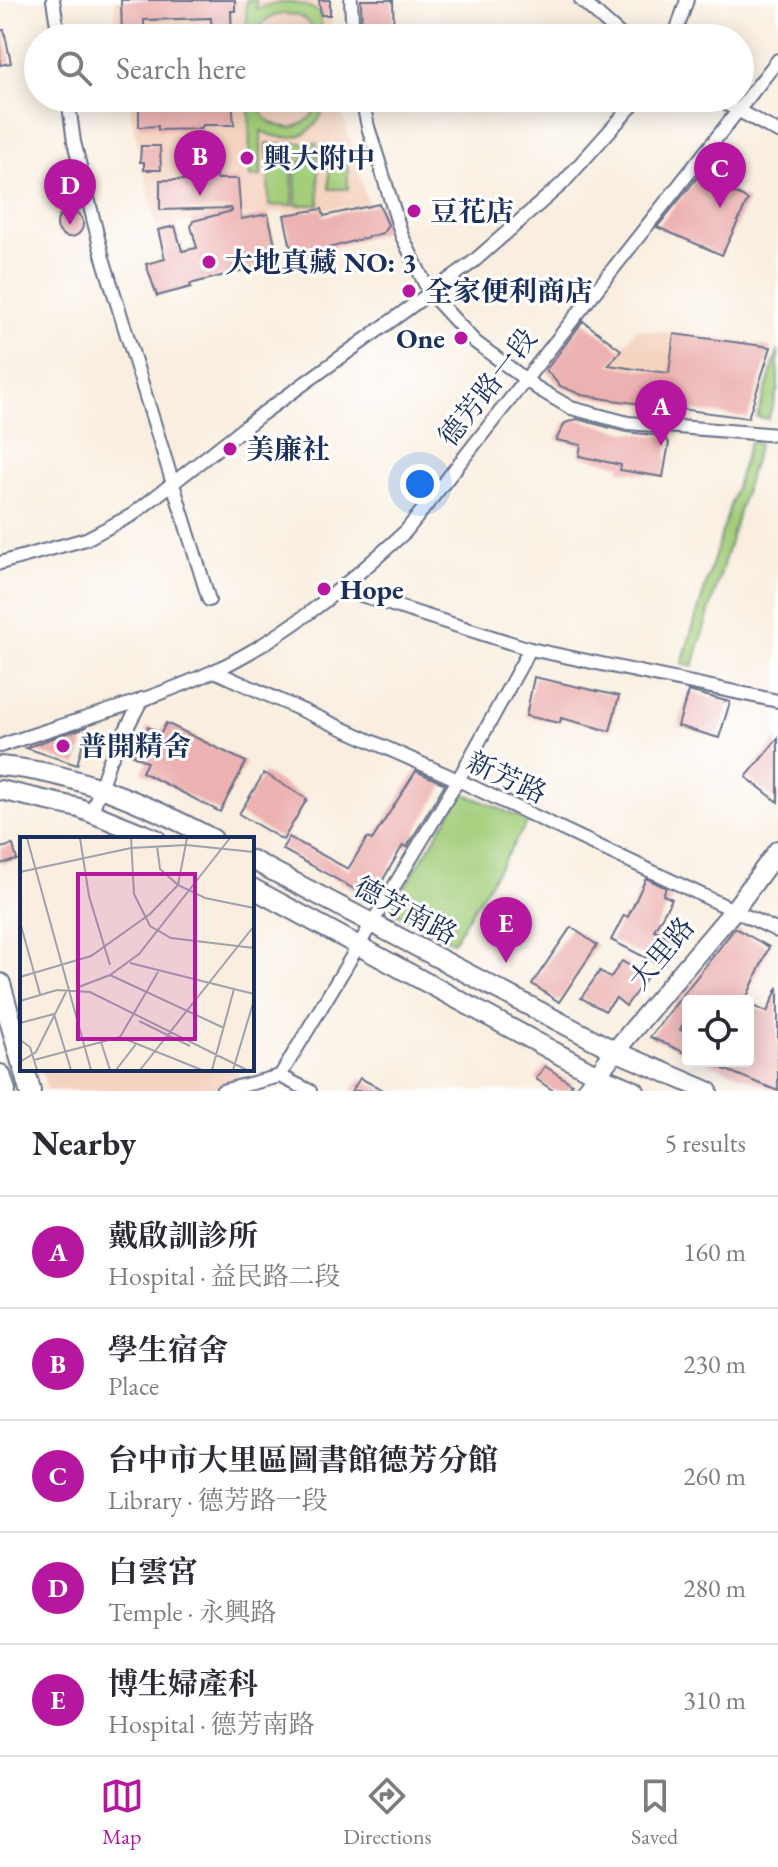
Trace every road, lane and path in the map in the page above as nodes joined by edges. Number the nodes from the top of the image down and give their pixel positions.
1 (53, 0) edge
2 (351, 0) edge
3 (581, 0) edge
4 (687, 0) edge
5 (57, 24) edge
6 (352, 24) edge
7 (608, 24) edge
8 (679, 24) edge
9 (778, 60) edge
10 (754, 91) edge
11 (70, 112) edge
12 (365, 112) edge
13 (626, 112) edge
14 (737, 112) edge
15 (740, 112) edge
16 (778, 132) edge
17 (429, 292) junction
18 (524, 379) junction
19 (778, 435) edge
20 (172, 483) junction
21 (0, 563) edge
22 (342, 589) junction
23 (209, 600) dead end
24 (530, 649) junction
25 (214, 671) junction
26 (142, 699) junction
27 (778, 701) edge
28 (0, 746) edge
29 (0, 766) edge
30 (458, 780) junction
31 (101, 787) junction
32 (0, 790) edge
33 (92, 812) junction
34 (151, 837) edge
35 (209, 837) edge
36 (778, 850) edge
37 (254, 861) edge
38 (254, 889) edge
39 (734, 910) junction
40 (371, 924) junction
41 (778, 931) edge
42 (357, 947) junction
43 (0, 984) edge
44 (615, 1051) junction
45 (20, 1055) edge
46 (25, 1071) edge
47 (0, 1075) edge
48 (280, 1076) junction
49 (599, 1076) junction
50 (5, 1091) edge
51 (30, 1091) edge
52 (222, 1091) edge
53 (310, 1091) edge
54 (585, 1091) edge
55 (635, 1091) edge
56 (708, 1091) edge

1 - 5 street
2 - 6 street
3 - 7 street
4 - 8 street
9 - 10 street, 德芳路一段
11 - 20 street
12 - 17 street
13 - 17 street
14 - 18 street, 德芳路一段
15 - 16 street
17 - 18 street
17 - 20 street
18 - 19 street
18 - 22 street, 德芳路一段
20 - 21 street
20 - 23 street
22 - 24 street
22 - 25 street, 德芳路一段
24 - 27 street
24 - 30 street
25 - 26 street, 德芳路一段
25 - 30 street, 新芳路
26 - 28 street, 德芳路一段
26 - 31 street
29 - 31 street
30 - 39 street, 新芳路
30 - 40 street
31 - 33 street
31 - 35 street
32 - 33 street
33 - 34 street
36 - 39 street, 大里路
37 - 40 street, 德芳南路
38 - 42 street, 德芳南路
39 - 41 street, 新芳路
39 - 44 street, 大里路
40 - 42 street
40 - 44 street, 德芳南路
42 - 48 street
42 - 49 street, 德芳南路
43 - 45 main road
44 - 49 street, 大里路
44 - 56 street, 德芳南路
46 - 51 main road
47 - 50 main road
48 - 52 street
48 - 53 street
49 - 54 street, 大里路
49 - 55 street, 德芳南路

